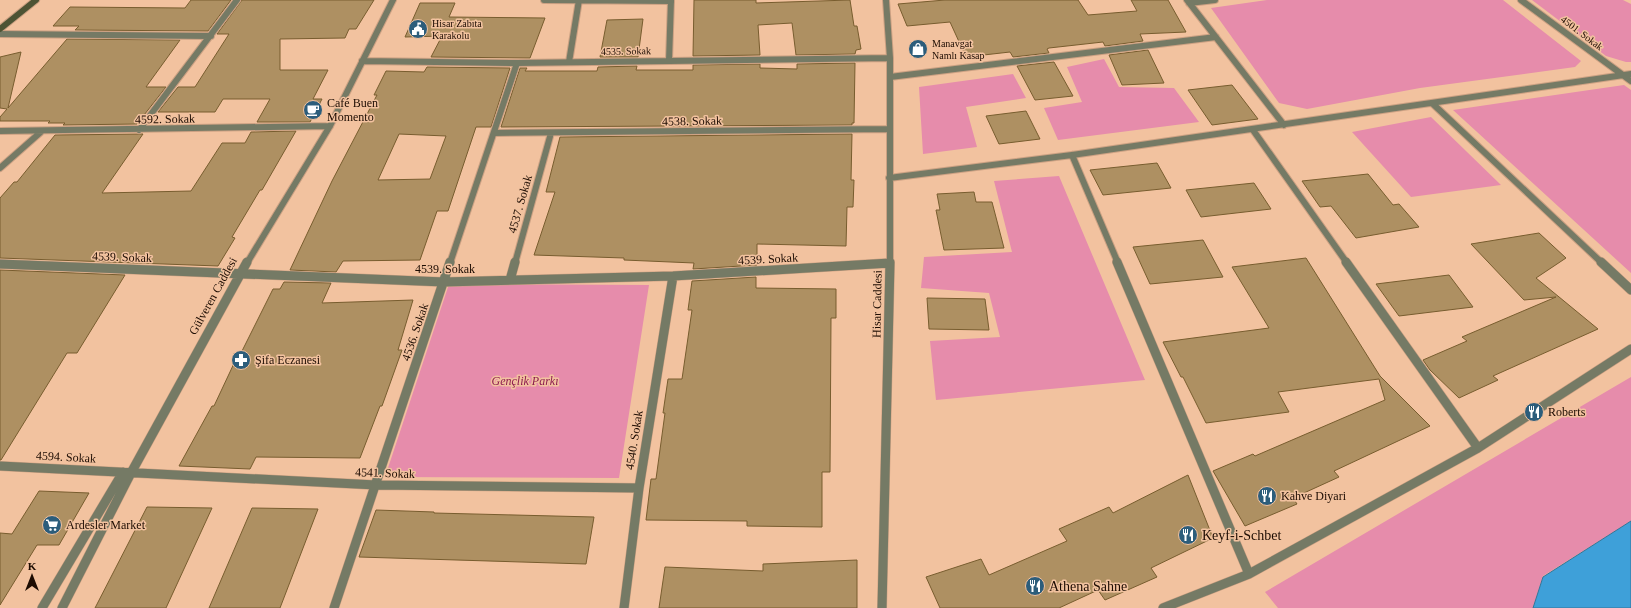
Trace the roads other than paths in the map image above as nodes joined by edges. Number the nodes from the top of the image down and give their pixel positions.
1 (36, 0) edge
2 (237, 0) edge
3 (393, 0) edge
4 (544, 0) edge
5 (579, 0) edge
6 (886, 0) edge
7 (1216, 0) edge
8 (1521, 0) edge
9 (671, 1) edge
10 (1188, 2) edge
11 (0, 29) edge
12 (0, 34) edge
13 (211, 36) junction
14 (1216, 37) junction
15 (890, 58) junction
16 (362, 61) junction
17 (669, 61) junction
18 (517, 62) junction
19 (569, 62) junction
20 (1631, 74) edge
21 (1622, 75) junction
22 (890, 77) junction
23 (1631, 81) edge
24 (1433, 104) junction
25 (1284, 125) junction
26 (330, 126) junction
27 (889, 129) junction
28 (139, 130) junction
29 (1254, 130) junction
30 (0, 131) edge
31 (42, 132) junction
32 (494, 133) junction
33 (551, 133) junction
34 (1072, 155) junction
35 (0, 168) edge
36 (889, 178) junction
37 (890, 263) junction
38 (0, 264) edge
39 (240, 274) junction
40 (672, 276) junction
41 (510, 280) junction
42 (444, 282) junction
43 (1631, 290) edge
44 (1631, 350) edge
45 (1478, 448) junction
46 (0, 466) edge
47 (127, 473) junction
48 (376, 485) junction
49 (639, 488) junction
50 (1249, 574) junction
51 (42, 608) edge
52 (62, 608) edge
53 (334, 608) edge
54 (624, 608) edge
55 (882, 608) edge
56 (1163, 608) edge

1 - 11 street
2 - 13 street
3 - 16 street, Gülveren Caddesi
4 - 5 street
5 - 9 street
5 - 19 street
6 - 15 street, Hisar Caddesi
7 - 10 street
8 - 21 street, 4501. Sokak
9 - 17 street
10 - 14 street
12 - 13 street
13 - 28 street
14 - 22 street
14 - 25 street
15 - 17 street, 4535. Sokak
15 - 22 street, Hisar Caddesi
16 - 18 street, 4535. Sokak
16 - 26 street, Gülveren Caddesi
17 - 19 street, 4535. Sokak
18 - 19 street, 4535. Sokak
18 - 32 street, 4536. Sokak
20 - 21 street
21 - 23 street, 4501. Sokak
21 - 24 street
22 - 27 street, Hisar Caddesi
24 - 25 street
24 - 43 street
25 - 29 street
26 - 28 street, 4592. Sokak
26 - 39 street, Gülveren Caddesi
27 - 33 street, 4538. Sokak
27 - 36 street, Hisar Caddesi
28 - 31 street, 4592. Sokak
29 - 34 street
29 - 45 street
30 - 31 street, 4592. Sokak
31 - 35 street
32 - 33 street, 4538. Sokak
32 - 42 street, 4536. Sokak
33 - 41 street, 4537. Sokak
34 - 36 street
34 - 50 street
36 - 37 street, Hisar Caddesi
37 - 40 street, 4539. Sokak
37 - 55 street, Hisar Caddesi
38 - 39 street, 4539. Sokak
39 - 42 street, 4539. Sokak
39 - 47 street, Gülveren Caddesi
40 - 41 street, 4539. Sokak
40 - 49 street, 4540. Sokak
41 - 42 street, 4539. Sokak
42 - 48 street, 4536. Sokak
44 - 45 street
45 - 50 street
46 - 47 street, 4594. Sokak
47 - 48 street, 4541. Sokak
47 - 51 street, Gülveren Caddesi
47 - 52 street, Gülveren Caddesi
48 - 49 street, 4541. Sokak
48 - 53 street, 4536. Sokak
49 - 54 street, 4540. Sokak
50 - 56 street

